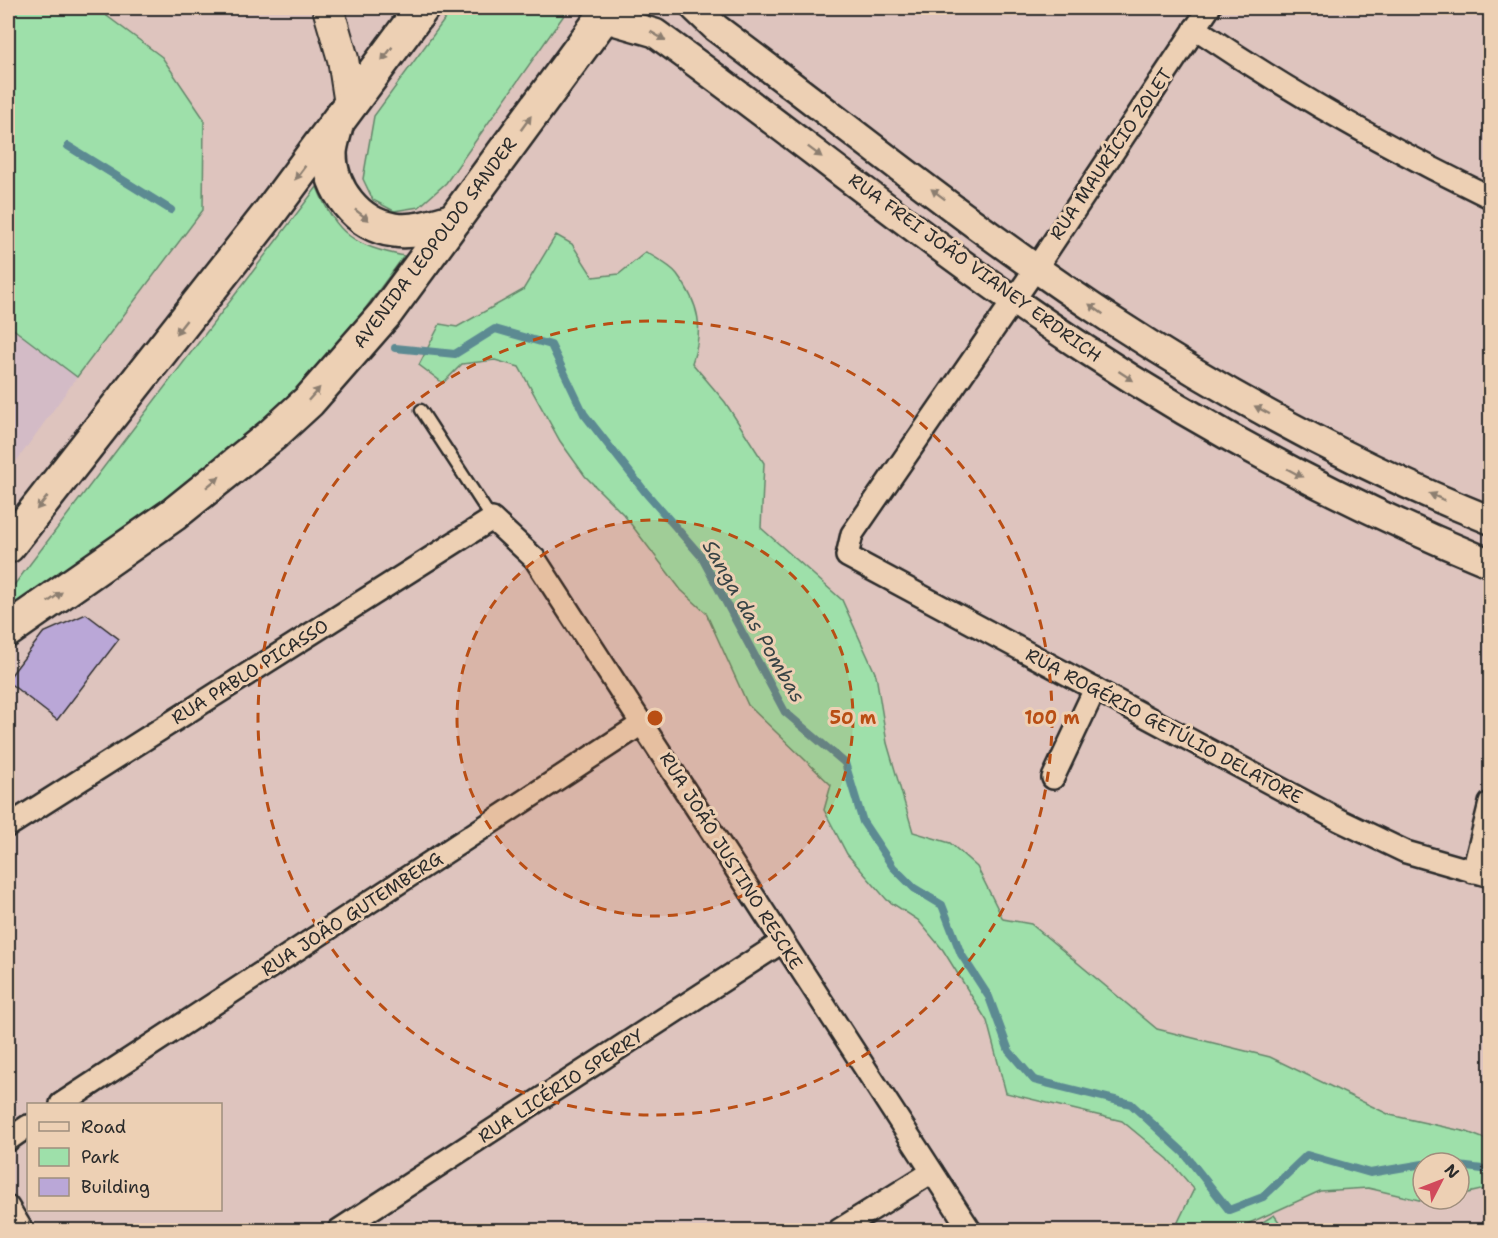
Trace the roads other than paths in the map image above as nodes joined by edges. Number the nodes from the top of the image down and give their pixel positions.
1 (328, 8) edge
2 (422, 8) edge
3 (695, 8) edge
4 (1209, 8) edge
5 (606, 13) edge
6 (1195, 28) junction
7 (343, 115) junction
8 (1491, 197) edge
9 (454, 220) junction
10 (1036, 268) junction
11 (1013, 300) junction
12 (421, 410) dead end
13 (492, 519) junction
14 (1491, 520) edge
15 (8, 546) edge
16 (847, 556) joint
17 (1491, 563) edge
18 (8, 630) edge
19 (1095, 689) junction
20 (643, 723) junction
21 (1053, 778) dead end
22 (1491, 803) edge
23 (8, 826) edge
24 (1482, 874) edge
25 (782, 942) junction
26 (63, 1103) edge
27 (27, 1127) edge
28 (8, 1140) edge
29 (932, 1172) junction
30 (8, 1207) edge
31 (22, 1230) edge
32 (339, 1230) edge
33 (839, 1230) edge
34 (970, 1230) edge

1 - 7 main road
2 -> 7 highway
10 -> 3 street, RUA FREI JOÃO VIANEY ERDRICH
4 - 6 street, RUA MAURÍCIO ZOLET
9 -> 5 highway, AVENIDA LEOPOLDO SANDER
5 -> 11 street, RUA FREI JOÃO VIANEY ERDRICH
6 - 8 street
6 - 10 street, RUA MAURÍCIO ZOLET
7 -> 9 highway
7 -> 15 highway
18 -> 9 highway, AVENIDA LEOPOLDO SANDER
10 - 11 street, RUA MAURÍCIO ZOLET
14 -> 10 street, RUA FREI JOÃO VIANEY ERDRICH
11 - 16 street, RUA MAURÍCIO ZOLET
11 -> 17 street, RUA FREI JOÃO VIANEY ERDRICH
12 - 13 lane, RUA JOÃO JUSTINO RESCKE
13 - 20 street, RUA JOÃO JUSTINO RESCKE
13 - 23 street, RUA PABLO PICASSO
16 - 19 street, RUA ROGÉRIO GETÚLIO DELATORE
19 - 21 street
19 - 24 street, RUA ROGÉRIO GETÚLIO DELATORE
20 - 25 street, RUA JOÃO JUSTINO RESCKE
20 - 26 street, RUA JOÃO GUTEMBERG
22 - 24 street
25 - 29 street, RUA JOÃO JUSTINO RESCKE
25 - 32 street, RUA LICÉRIO SPERRY
27 - 28 street
29 - 33 street
29 - 34 street, RUA JOÃO JUSTINO RESCKE
30 - 31 street

